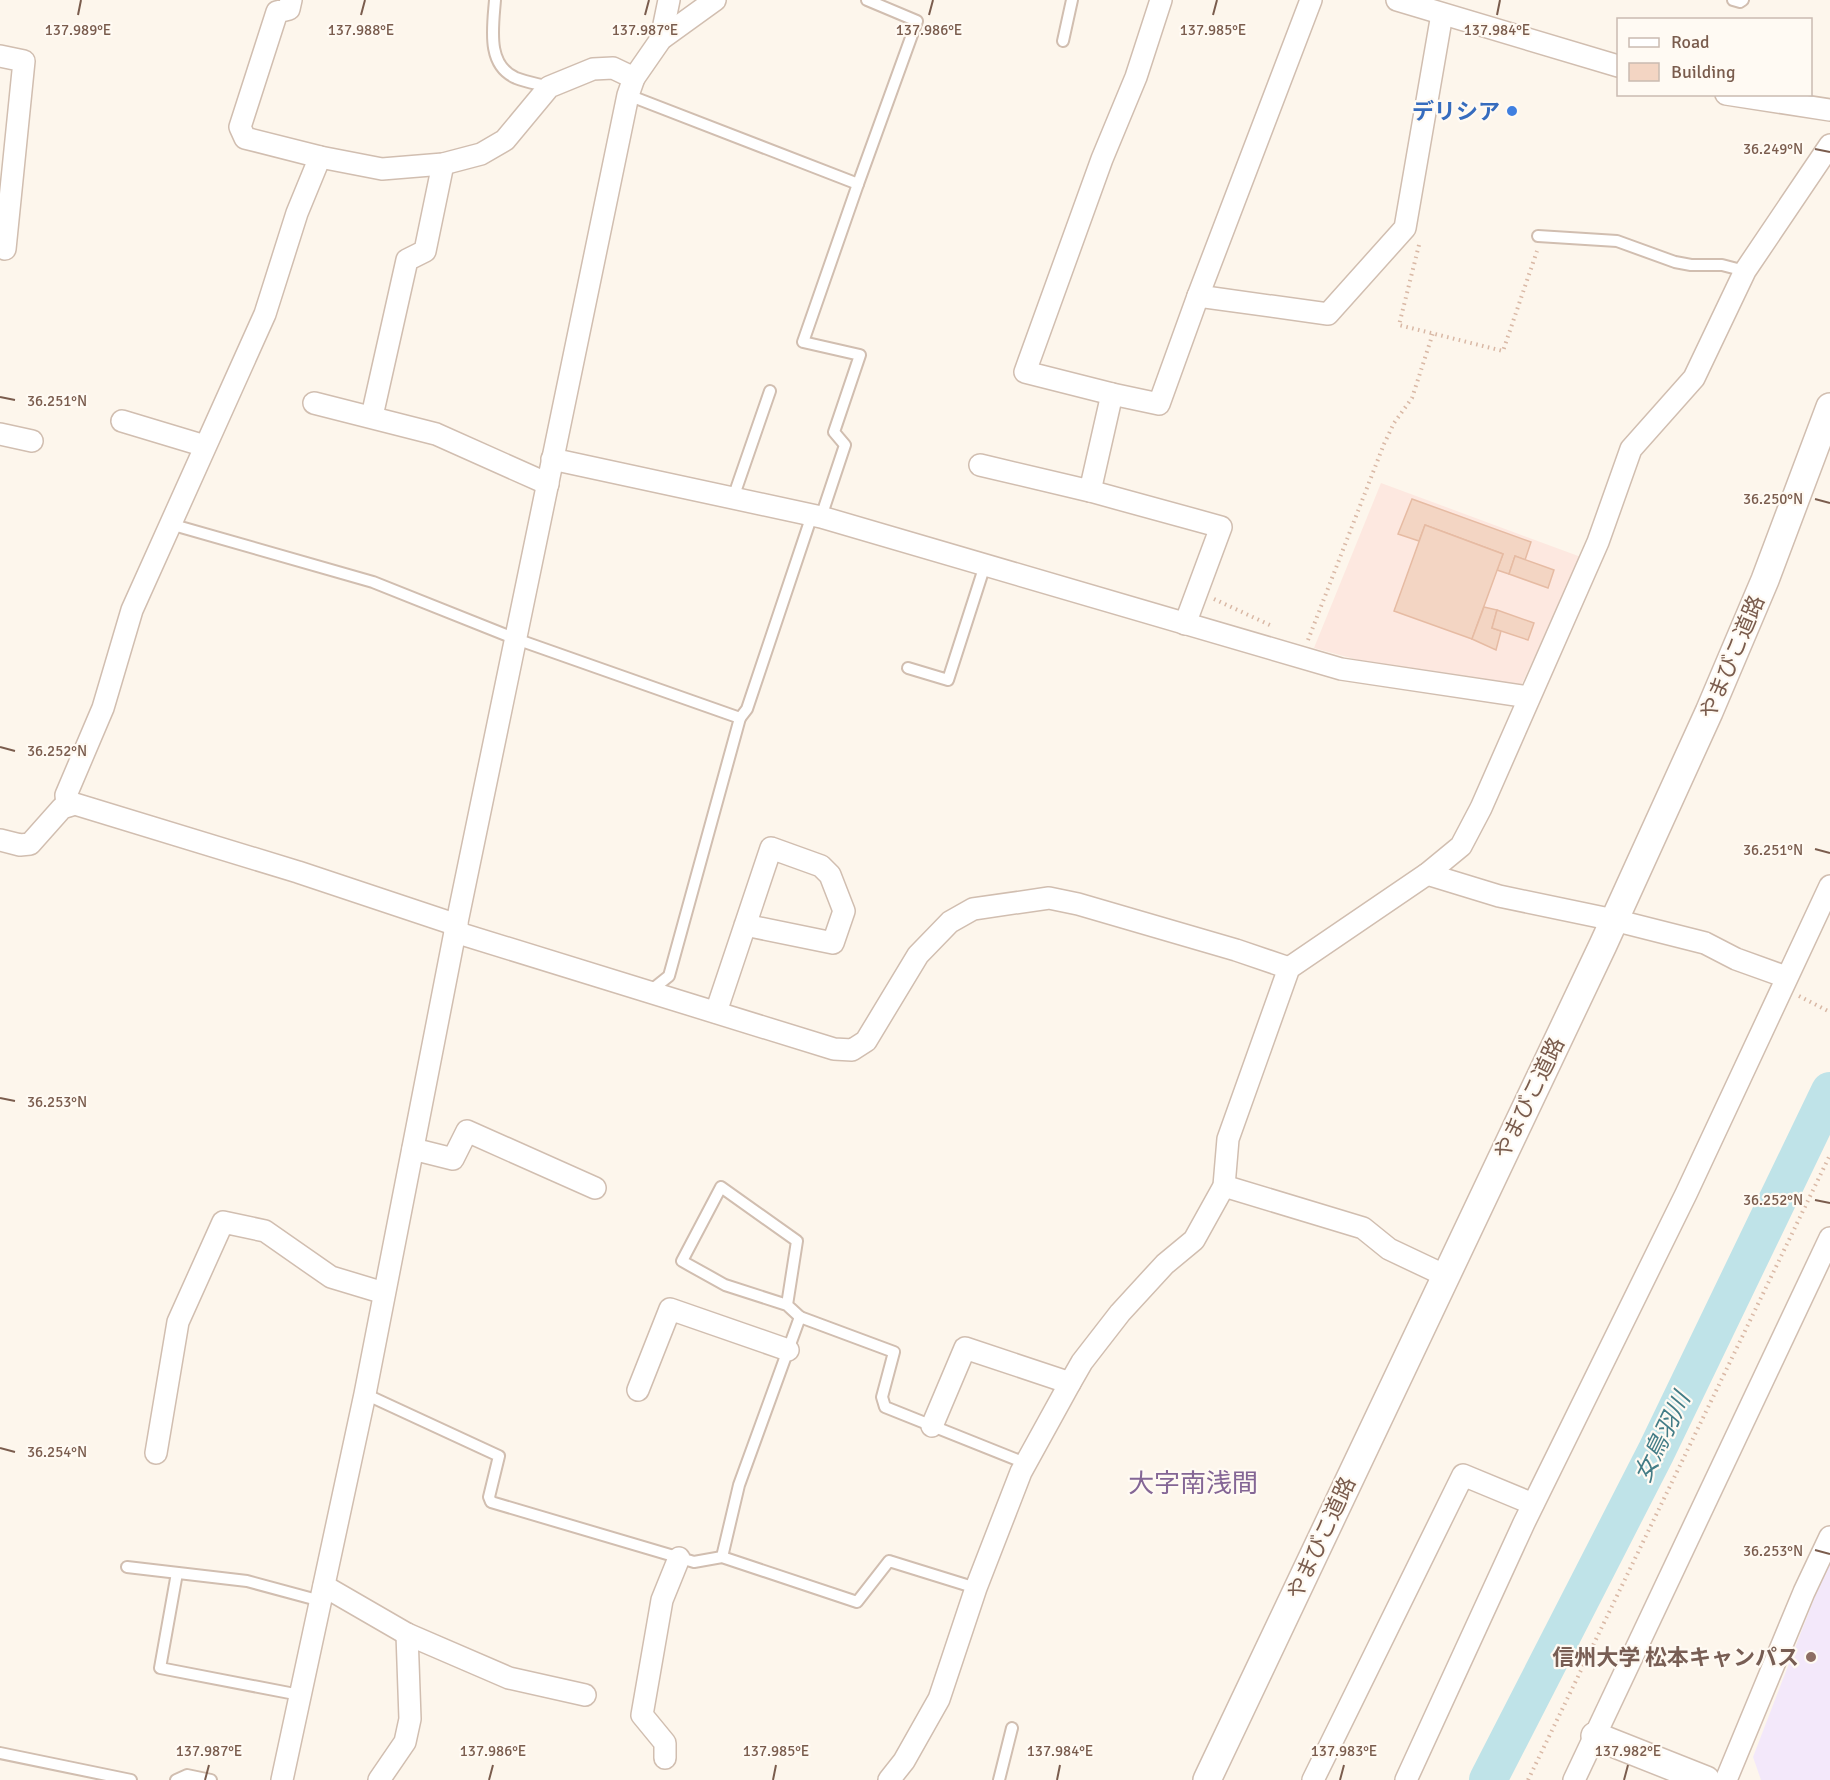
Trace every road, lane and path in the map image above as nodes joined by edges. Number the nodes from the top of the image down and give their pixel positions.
1 (291, 0) edge
2 (495, 0) edge
3 (669, 0) edge
4 (715, 0) edge
5 (867, 0) edge
6 (1072, 0) edge
7 (1161, 0) edge
8 (1311, 0) edge
9 (1396, 0) edge
10 (1733, 0) edge
11 (1743, 0) edge
12 (1443, 14) junction
13 (661, 39) junction
14 (1063, 40) dead end
15 (0, 56) edge
16 (1617, 66) edge
17 (549, 87) junction
18 (631, 87) junction
19 (1739, 96) edge
20 (1830, 110) edge
21 (1828, 154) edge
22 (320, 158) junction
23 (443, 164) junction
24 (858, 184) junction
25 (1405, 228) junction
26 (1540, 236) joint
27 (4, 249) dead end
28 (1745, 271) junction
29 (1198, 296) junction
30 (1433, 333) junction
31 (770, 391) dead end
32 (1112, 394) junction
33 (314, 402) dead end
34 (1830, 407) edge
35 (372, 416) junction
36 (122, 421) dead end
37 (0, 434) edge
38 (32, 441) dead end
39 (205, 446) junction
40 (552, 459) junction
41 (980, 465) dead end
42 (548, 484) junction
43 (1090, 491) junction
44 (733, 498) junction
45 (816, 516) junction
46 (169, 524) junction
47 (985, 565) junction
48 (1197, 591) junction
49 (1185, 624) junction
50 (1277, 628) dead end
51 (1297, 637) dead end
52 (516, 639) junction
53 (908, 668) dead end
54 (1529, 697) junction
55 (740, 718) junction
56 (67, 806) junction
57 (0, 840) edge
58 (1427, 874) junction
59 (1830, 886) edge
60 (1614, 920) junction
61 (745, 925) junction
62 (456, 928) junction
63 (1289, 968) junction
64 (1788, 985) junction
65 (648, 993) junction
66 (716, 1012) junction
67 (1830, 1012) edge
68 (413, 1149) junction
69 (1830, 1155) edge
70 (1224, 1186) junction
71 (595, 1188) dead end
72 (1830, 1239) edge
73 (1444, 1275) junction
74 (384, 1293) junction
75 (787, 1305) junction
76 (800, 1317) junction
77 (788, 1350) junction
78 (1070, 1383) junction
79 (638, 1390) dead end
80 (365, 1394) junction
81 (932, 1426) junction
82 (156, 1453) dead end
83 (1024, 1464) junction
84 (1533, 1504) junction
85 (1830, 1537) edge
86 (722, 1557) junction
87 (679, 1558) junction
88 (127, 1567) dead end
89 (177, 1573) junction
90 (976, 1588) junction
91 (323, 1593) junction
92 (407, 1634) junction
93 (300, 1695) junction
94 (585, 1695) dead end
95 (1012, 1728) dead end
96 (1595, 1736) junction
97 (0, 1753) edge
98 (665, 1758) dead end
99 (131, 1780) edge
100 (176, 1780) edge
101 (211, 1780) edge
102 (282, 1780) edge
103 (379, 1780) edge
104 (889, 1780) edge
105 (999, 1780) edge
106 (1206, 1780) edge
107 (1313, 1780) edge
108 (1406, 1780) edge
109 (1528, 1780) edge
110 (1574, 1780) edge
111 (1706, 1780) edge
112 (1726, 1780) edge

1 - 22 street
2 - 17 lane
3 - 13 street
4 - 13 street
5 - 24 lane
6 - 14 lane
7 - 32 street
8 - 29 street
9 - 12 street
10 - 11 lane
12 - 16 street
12 - 25 street
13 - 18 street
15 - 27 street
17 - 18 street
17 - 23 street
18 - 24 lane
18 - 40 street
19 - 20 street
21 - 28 street
22 - 23 street
22 - 39 street
23 - 35 street
24 - 45 lane
25 - 29 street
25 - 30 path
26 - 28 lane
26 - 30 path
28 - 54 street
29 - 32 street
30 - 51 path
31 - 44 lane
32 - 43 street
33 - 35 street
34 - 60 street, やまびこ道路
35 - 42 street
36 - 39 street
37 - 38 street
39 - 46 street
40 - 42 street
40 - 44 street
41 - 43 street
42 - 52 street
43 - 48 street
44 - 45 street
45 - 47 street
45 - 55 lane
46 - 52 lane
46 - 56 street
47 - 49 street
47 - 53 lane
48 - 49 street
48 - 50 path
49 - 54 street
52 - 55 lane
52 - 62 street
54 - 58 street
55 - 65 lane
56 - 57 street
56 - 62 street
58 - 60 street
58 - 63 street
59 - 64 street
60 - 64 street
60 - 73 street, やまびこ道路
61 - 61 street
61 - 66 street
62 - 65 street
62 - 68 street
63 - 66 street
63 - 70 street
64 - 67 path
64 - 84 street
65 - 66 street
68 - 71 street
68 - 74 street
69 - 109 path
70 - 73 street
70 - 78 street
72 - 96 street
73 - 106 street, やまびこ道路
74 - 80 street
74 - 82 street
75 - 75 lane
75 - 76 lane
76 - 77 lane
76 - 81 lane
77 - 79 street
77 - 86 lane
78 - 81 street
78 - 83 street
80 - 87 lane
80 - 91 street
81 - 83 lane
83 - 90 street
84 - 107 street
84 - 108 street
85 - 112 street
86 - 87 lane
86 - 90 lane
87 - 98 street
88 - 89 lane
89 - 91 lane
89 - 93 lane
90 - 104 street
91 - 92 street
91 - 93 street
92 - 94 street
92 - 103 street
93 - 102 street
95 - 105 lane
96 - 110 street
96 - 111 street
97 - 99 lane
100 - 101 lane

